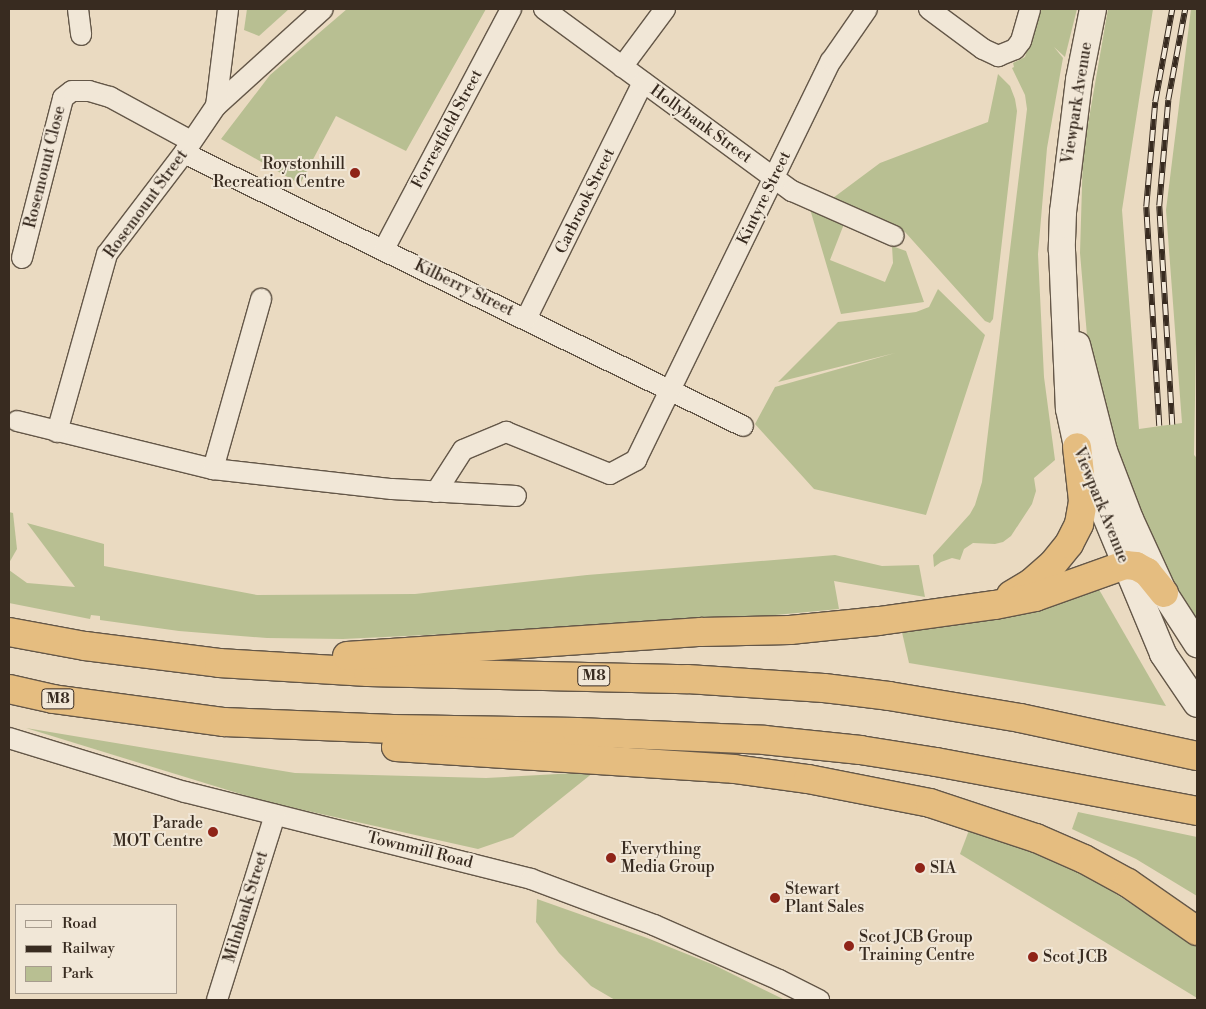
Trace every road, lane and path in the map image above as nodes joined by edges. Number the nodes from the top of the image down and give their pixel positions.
1 (78, 9) edge
2 (228, 9) edge
3 (323, 9) edge
4 (511, 9) edge
5 (544, 9) edge
6 (665, 9) edge
7 (867, 9) edge
8 (929, 9) edge
9 (1030, 9) edge
10 (1093, 9) edge
11 (81, 35) dead end
12 (622, 67) junction
13 (643, 82) junction
14 (216, 106) junction
15 (188, 147) junction
16 (774, 178) junction
17 (894, 236) dead end
18 (384, 249) junction
19 (22, 258) dead end
20 (1063, 288) junction
21 (261, 299) dead end
22 (526, 319) junction
23 (670, 391) junction
24 (17, 421) dead end
25 (743, 426) dead end
26 (57, 432) junction
27 (1077, 447) junction
28 (213, 469) junction
29 (436, 492) junction
30 (516, 496) dead end
31 (1125, 565) junction
32 (1164, 594) junction
33 (995, 605) junction
34 (9, 632) edge
35 (1197, 644) edge
36 (219, 663) junction
37 (9, 689) edge
38 (1197, 704) edge
39 (108, 706) junction
40 (9, 738) edge
41 (1187, 754) edge
42 (1197, 811) edge
43 (275, 815) junction
44 (1197, 931) edge
45 (217, 1000) edge
46 (819, 1000) edge

1 - 11 street
2 - 14 street, Rosemount Street
3 - 14 street
4 - 18 street, Forrestfield Street
5 - 12 street, Hollybank Street
6 - 12 street
7 - 16 street, Kintyre Street
8 - 9 street
10 - 20 street, Viewpark Avenue
12 - 13 street, Hollybank Street
13 - 16 street, Hollybank Street
13 - 22 street, Carbrook Street
14 - 15 street, Rosemount Street
15 - 18 street, Kilberry Street
15 - 19 street, Rosemount Close
15 - 26 street, Rosemount Street
16 - 17 street, Hollybank Street
16 - 23 street, Kintyre Street
18 - 22 street, Kilberry Street
20 - 27 street, Viewpark Avenue
20 - 32 street, Viewpark Avenue
21 - 28 street
22 - 23 street, Kilberry Street
23 - 25 street, Kilberry Street
23 - 29 street
24 - 26 street
26 - 28 street
27 - 31 street, Viewpark Avenue
27 - 33 highway
28 - 29 street
29 - 30 street
31 - 32 highway
31 - 33 highway
31 - 38 street, Viewpark Avenue
32 - 35 street, Viewpark Avenue
33 - 36 highway
34 - 36 highway, M8
36 - 41 highway, M8
37 - 39 highway, M8
39 - 42 highway, M8
39 - 44 highway
40 - 43 street, Townmill Road
43 - 45 street, Milnbank Street
43 - 46 street, Townmill Road

